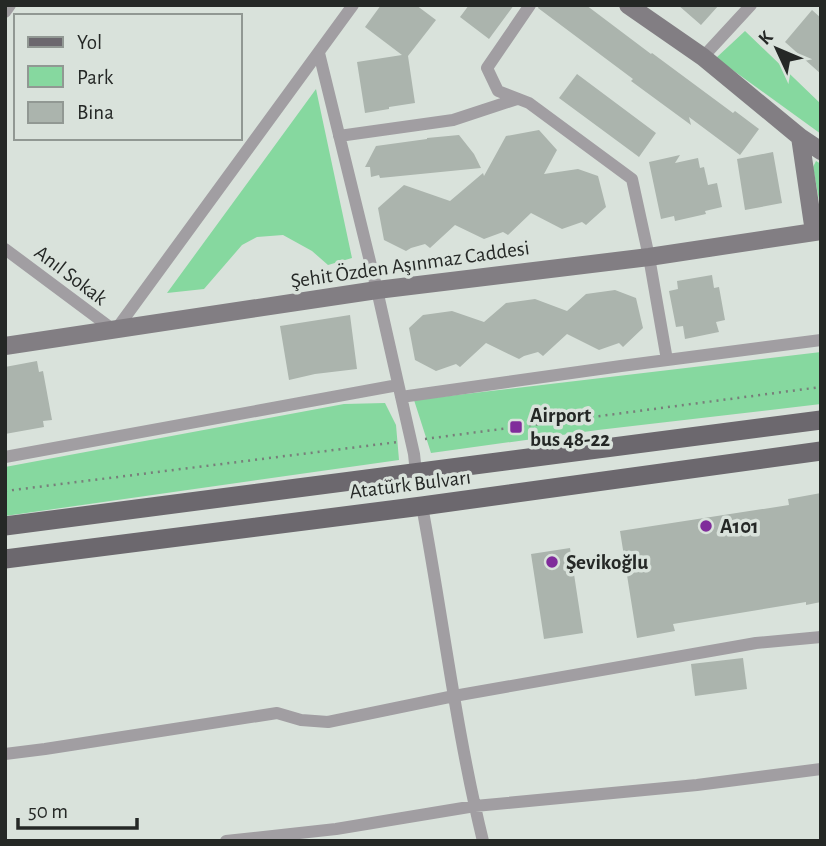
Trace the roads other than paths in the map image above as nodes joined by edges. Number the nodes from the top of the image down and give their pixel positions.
1 (10, 5) edge
2 (353, 5) edge
3 (530, 5) edge
4 (628, 5) edge
5 (751, 5) edge
6 (5, 12) edge
7 (319, 53) junction
8 (703, 57) junction
9 (517, 99) junction
10 (339, 136) junction
11 (800, 137) junction
12 (821, 151) edge
13 (817, 232) edge
14 (5, 249) edge
15 (649, 257) junction
16 (377, 290) junction
17 (115, 331) junction
18 (821, 340) edge
19 (5, 346) edge
20 (667, 360) junction
21 (400, 391) junction
22 (821, 420) edge
23 (821, 451) edge
24 (5, 457) edge
25 (416, 473) junction
26 (422, 506) junction
27 (5, 526) edge
28 (5, 559) edge
29 (821, 637) edge
30 (454, 696) junction
31 (5, 754) edge
32 (821, 769) edge
33 (475, 806) junction
34 (226, 841) edge
35 (483, 841) edge

1 - 6 street
2 - 7 street
3 - 9 street
4 - 8 street
5 - 8 street
7 - 10 street
7 - 17 street
8 - 11 street
9 - 10 street
9 - 15 street
10 - 16 street
11 - 12 street
11 - 13 street
13 - 15 street, Şehit Özden Aşınmaz Caddesi
14 - 17 street, Anıl Sokak
15 - 16 street, Şehit Özden Aşınmaz Caddesi
15 - 20 street
16 - 17 street, Şehit Özden Aşınmaz Caddesi
16 - 21 street
17 - 19 street, Şehit Özden Aşınmaz Caddesi
18 - 20 street
20 - 21 street
21 - 24 street
21 - 25 street
22 - 25 main road, Atatürk Bulvarı
23 - 26 main road, Atatürk Bulvarı
25 - 26 main road
25 - 27 main road, Atatürk Bulvarı
26 - 28 main road, Atatürk Bulvarı
26 - 30 street
29 - 30 street
30 - 31 street
30 - 33 street
32 - 33 street
33 - 34 street
33 - 35 street

